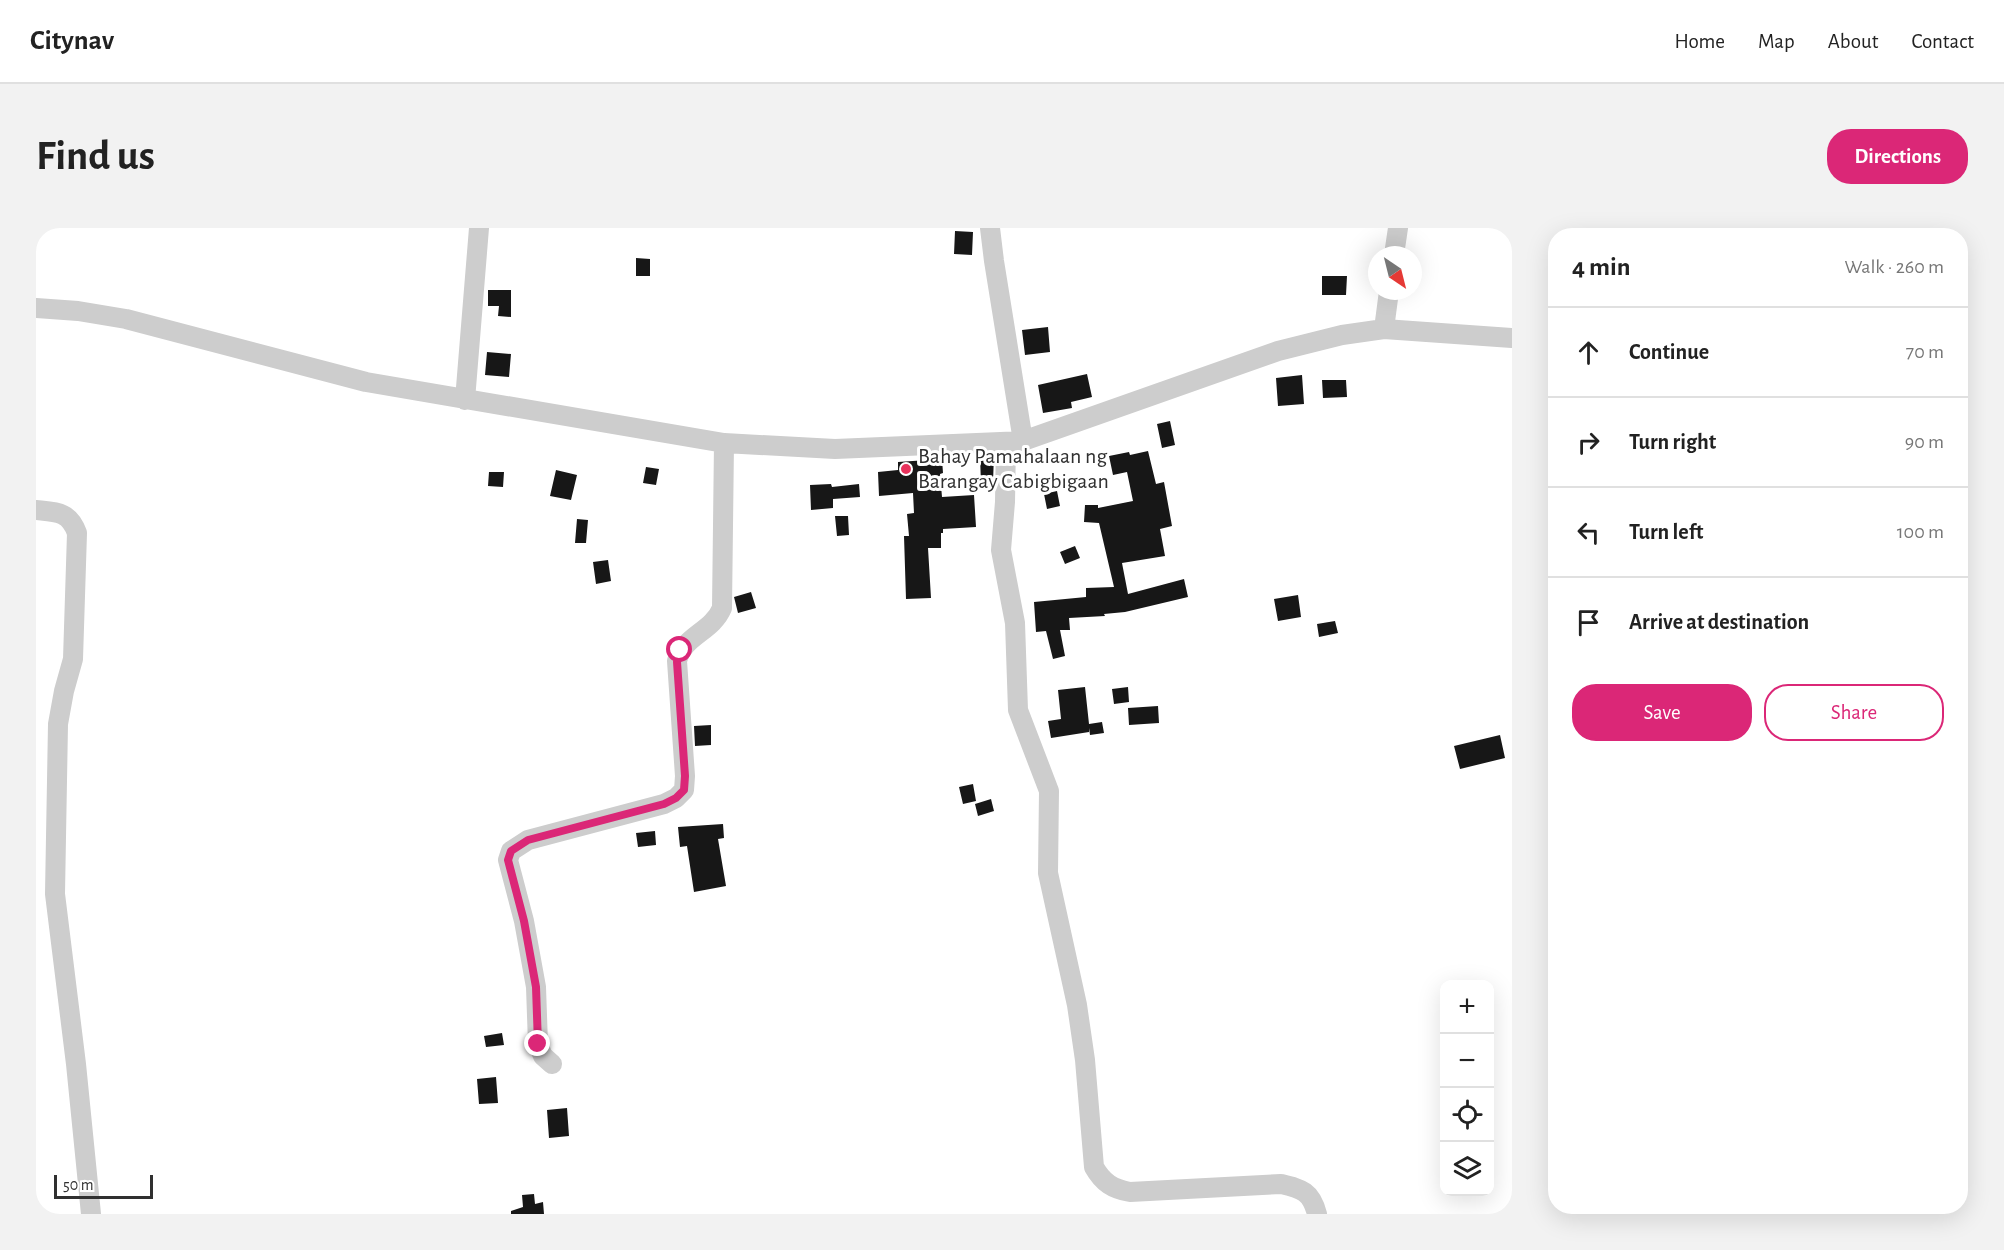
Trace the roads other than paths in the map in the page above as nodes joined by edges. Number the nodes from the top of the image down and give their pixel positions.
1 (479, 228) edge
2 (990, 228) edge
3 (1398, 228) edge
4 (1395, 246) edge
5 (1388, 300) edge
6 (36, 308) edge
7 (1384, 329) junction
8 (1512, 338) edge
9 (465, 400) junction
10 (1014, 442) junction
11 (724, 443) junction
12 (36, 510) edge
13 (552, 1064) dead end
14 (91, 1214) edge
15 (1317, 1214) edge

1 - 9 street
2 - 10 street
3 - 4 street
5 - 7 street
6 - 9 street
7 - 8 street
7 - 10 street
9 - 11 street
10 - 11 street
10 - 15 street
11 - 13 street
12 - 14 street

